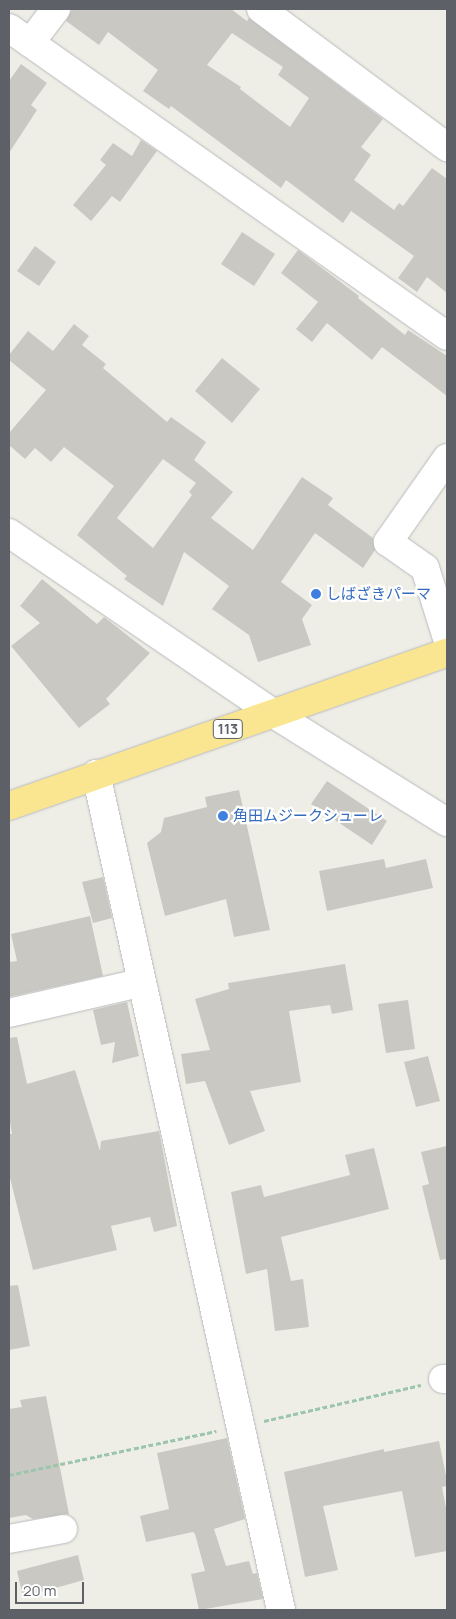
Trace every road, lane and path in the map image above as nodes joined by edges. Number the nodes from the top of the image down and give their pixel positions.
1 (56, 9) edge
2 (261, 9) edge
3 (15, 35) edge
4 (447, 147) edge
5 (444, 329) edge
6 (447, 458) edge
7 (9, 533) edge
8 (447, 638) edge
9 (447, 653) edge
10 (274, 714) junction
11 (96, 774) junction
12 (9, 806) edge
13 (447, 822) edge
14 (140, 983) junction
15 (9, 1013) edge
16 (63, 1529) dead end
17 (9, 1539) edge
18 (281, 1610) edge

1 - 3 street
2 - 4 street
3 - 5 street
6 - 8 street
7 - 10 street
9 - 10 highway, 113
10 - 11 highway, 113
10 - 13 street
11 - 12 highway, 113
11 - 14 street
14 - 15 street
14 - 18 street
16 - 17 street

